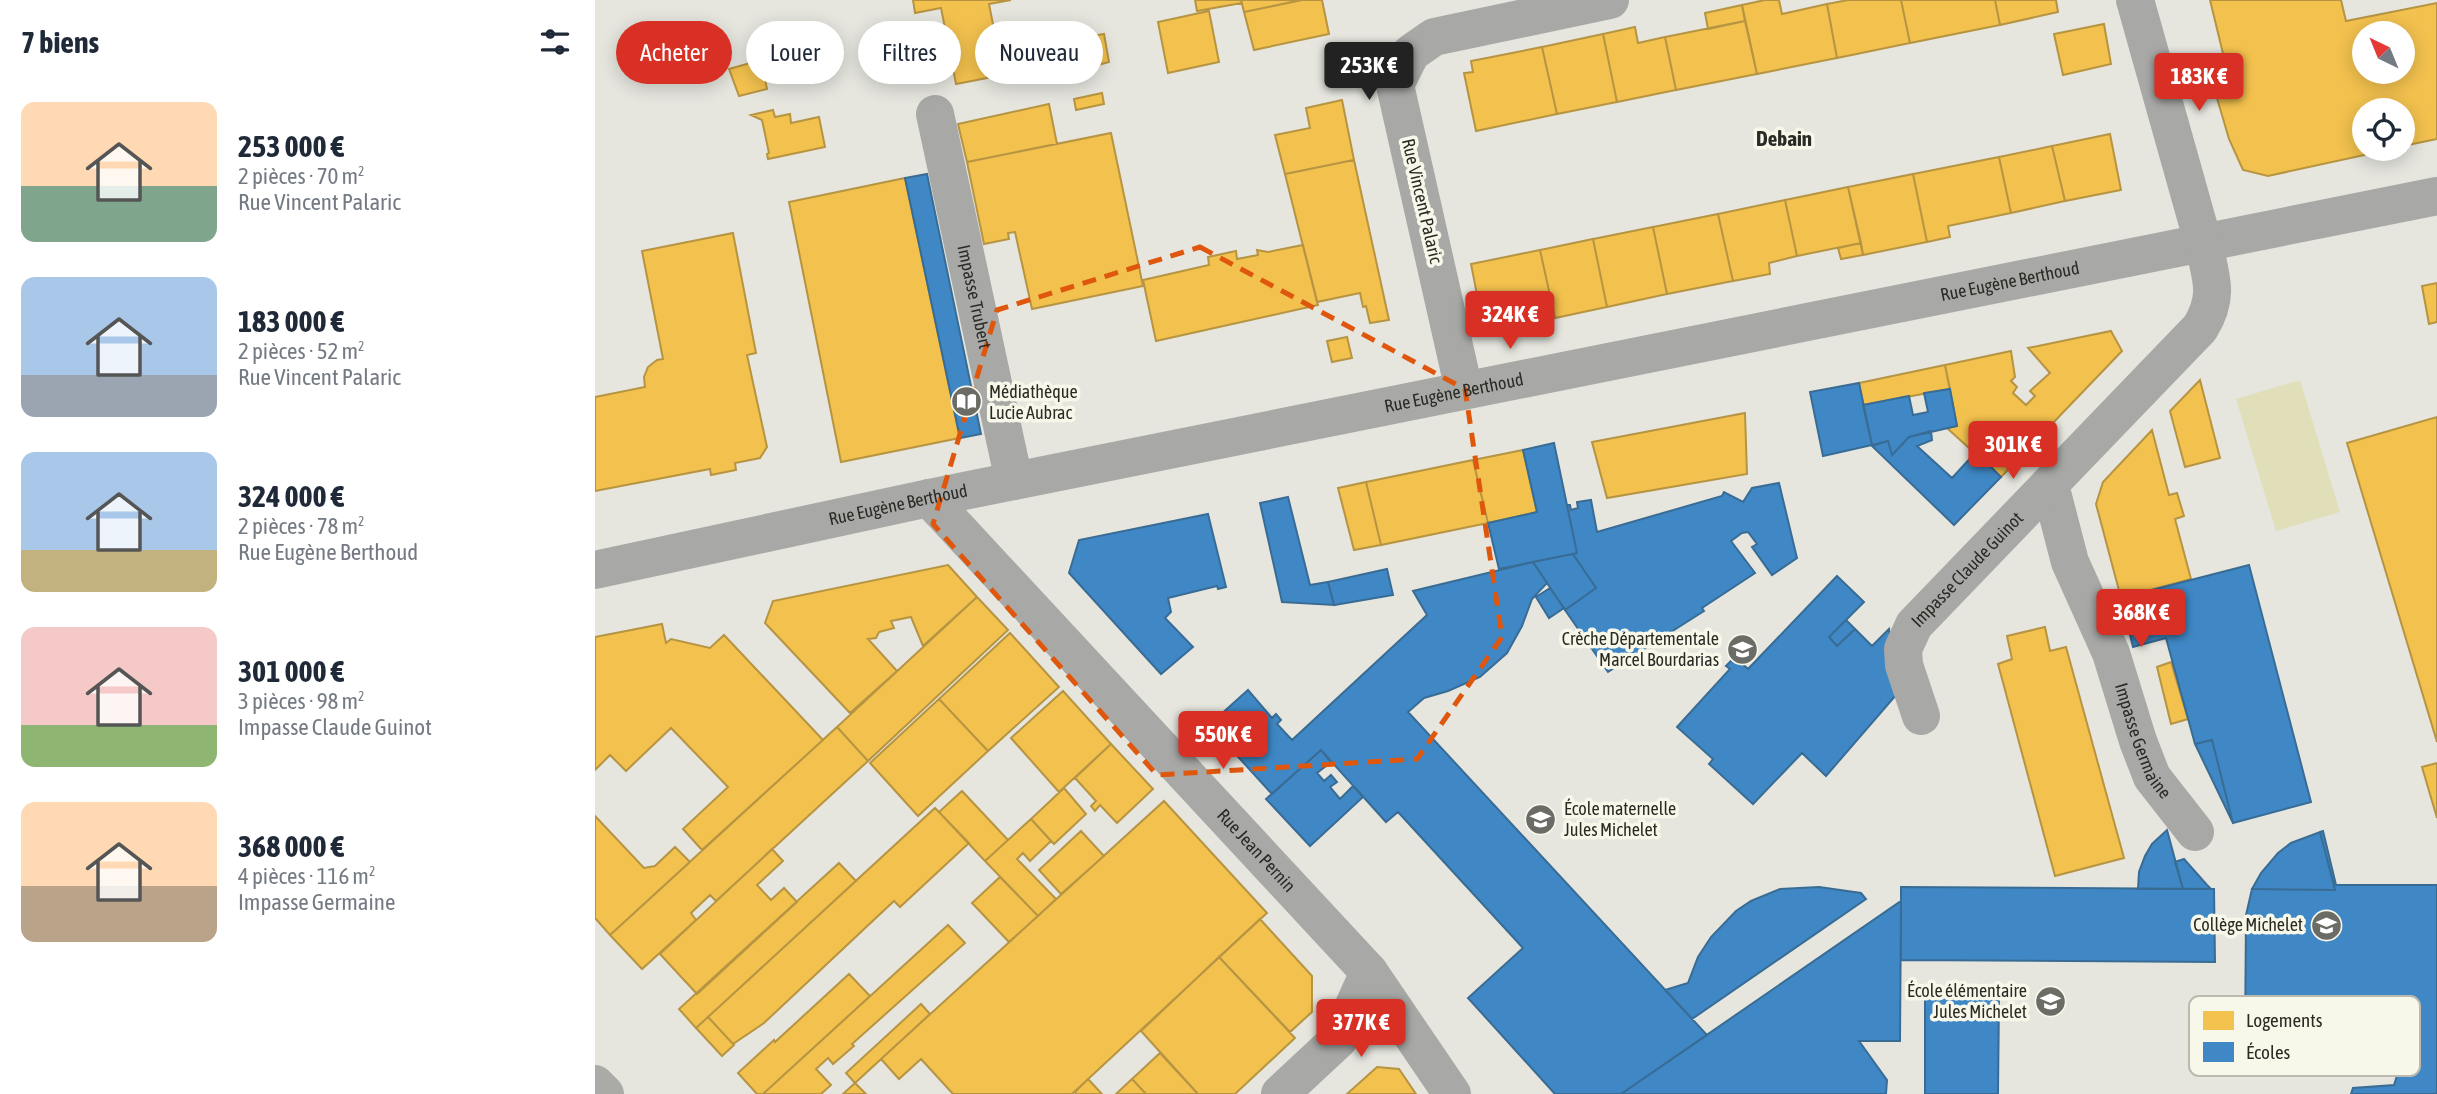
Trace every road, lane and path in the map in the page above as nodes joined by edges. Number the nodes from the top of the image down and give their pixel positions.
1 (1610, 0) edge
2 (2135, 0) edge
3 (935, 114) dead end
4 (2437, 196) edge
5 (2203, 242) junction
6 (1464, 390) junction
7 (1014, 481) junction
8 (2050, 485) junction
9 (929, 498) junction
10 (595, 570) edge
11 (1921, 716) dead end
12 (2195, 832) dead end
13 (1369, 972) junction
14 (595, 1084) edge
15 (605, 1094) edge
16 (1280, 1094) edge
17 (1452, 1094) edge

1 - 6 street, Rue Vincent Palaric
2 - 5 street
3 - 7 street, Impasse Trubert
4 - 5 street, Rue Eugène Berthoud
5 - 6 street, Rue Eugène Berthoud
5 - 8 street, Impasse Claude Guinot
6 - 7 street, Rue Eugène Berthoud
7 - 9 street, Rue Eugène Berthoud
8 - 11 street, Impasse Claude Guinot
8 - 12 street, Impasse Germaine
9 - 10 street, Rue Eugène Berthoud
9 - 13 street, Rue Jean Pernin
13 - 16 street
13 - 17 street, Rue Jean Pernin
14 - 15 main road

